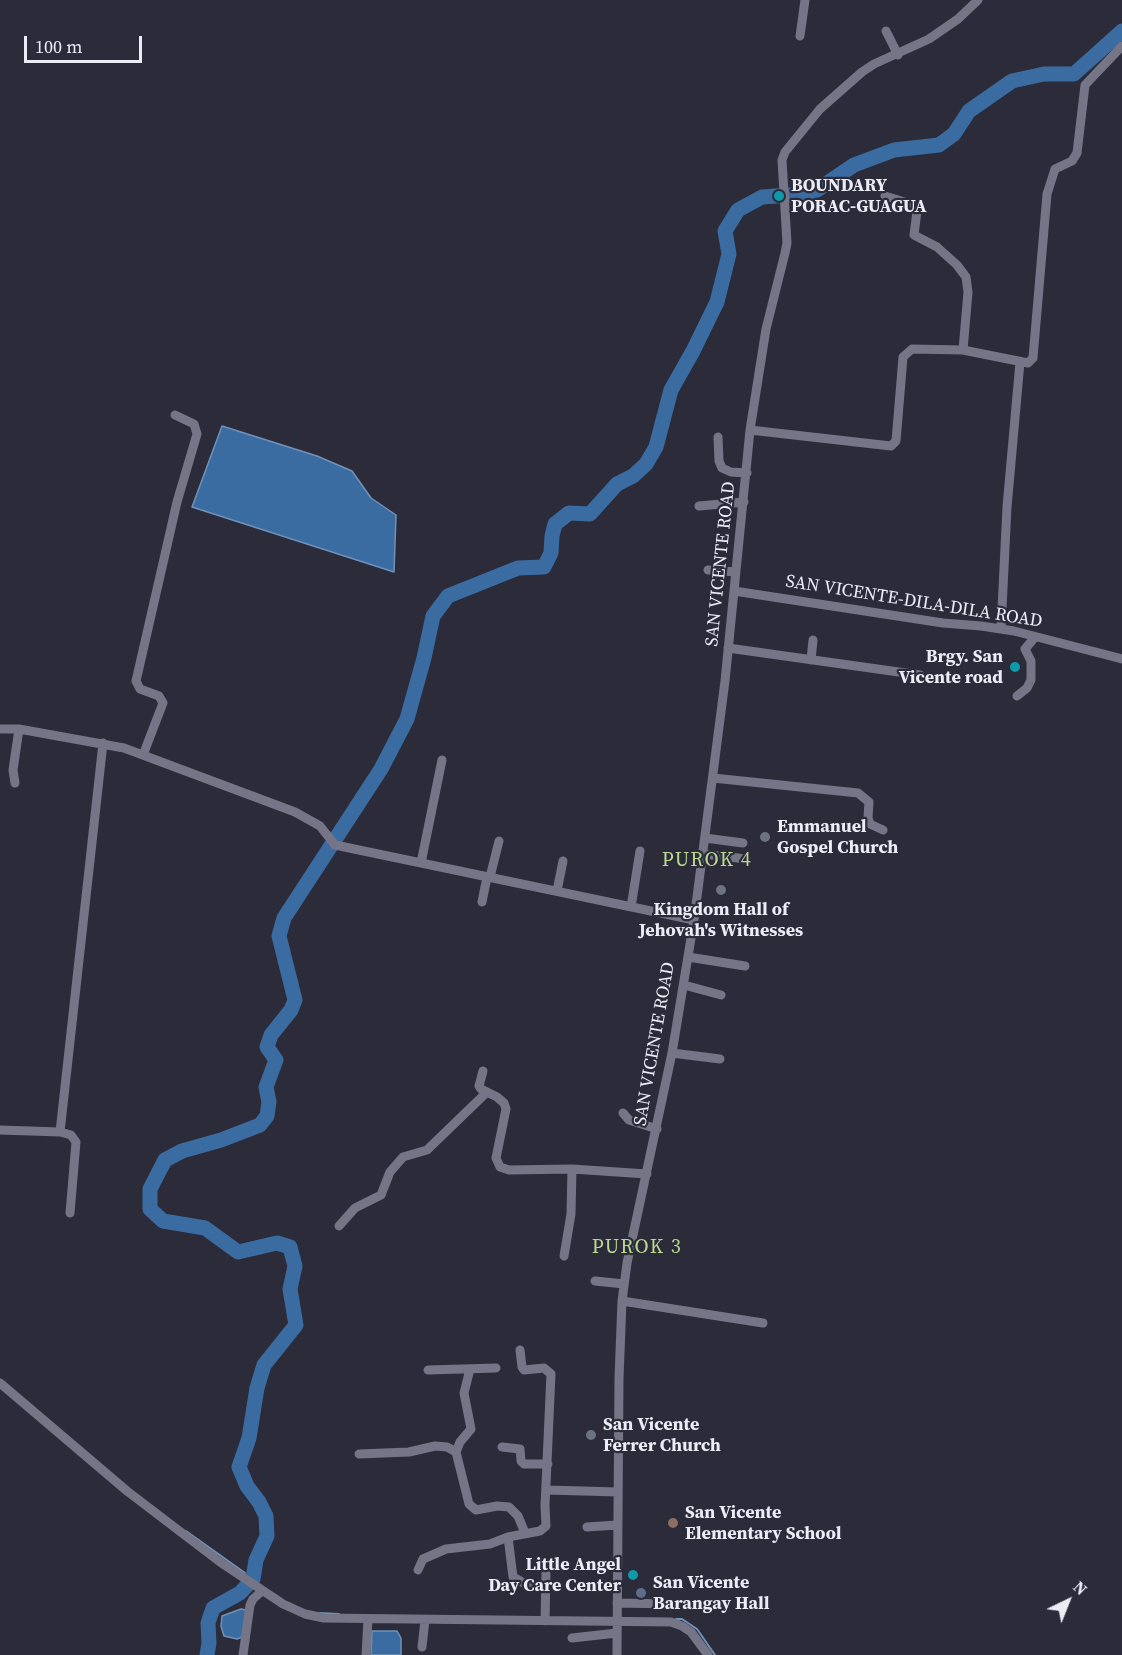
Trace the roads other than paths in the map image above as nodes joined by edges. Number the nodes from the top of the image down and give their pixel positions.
1 (805, 0) edge
2 (978, 0) edge
3 (886, 31) dead end
4 (800, 36) dead end
5 (1122, 46) edge
6 (898, 55) junction
7 (885, 196) dead end
8 (963, 350) junction
9 (1020, 362) junction
10 (175, 414) dead end
11 (750, 430) junction
12 (718, 437) dead end
13 (747, 473) junction
14 (744, 502) junction
15 (699, 506) dead end
16 (708, 570) dead end
17 (736, 572) junction
18 (734, 591) junction
19 (1001, 629) junction
20 (1035, 637) junction
21 (813, 640) dead end
22 (728, 648) junction
23 (1122, 658) edge
24 (811, 660) junction
25 (920, 675) dead end
26 (1017, 696) dead end
27 (0, 729) edge
28 (19, 729) junction
29 (103, 743) junction
30 (143, 755) junction
31 (442, 760) dead end
32 (713, 778) junction
33 (15, 783) dead end
34 (883, 831) dead end
35 (705, 838) junction
36 (499, 841) dead end
37 (743, 843) dead end
38 (640, 851) dead end
39 (703, 854) junction
40 (746, 859) dead end
41 (563, 861) dead end
42 (421, 863) junction
43 (488, 877) junction
44 (557, 891) junction
45 (482, 902) dead end
46 (632, 907) junction
47 (694, 920) junction
48 (688, 957) junction
49 (745, 966) dead end
50 (684, 985) junction
51 (721, 995) dead end
52 (672, 1053) junction
53 (720, 1059) dead end
54 (483, 1071) dead end
55 (486, 1093) junction
56 (623, 1113) dead end
57 (657, 1129) junction
58 (0, 1130) edge
59 (60, 1132) junction
60 (572, 1169) junction
61 (647, 1174) junction
62 (70, 1213) dead end
63 (339, 1226) dead end
64 (564, 1256) dead end
65 (596, 1281) dead end
66 (624, 1284) junction
67 (622, 1301) junction
68 (763, 1323) dead end
69 (520, 1350) dead end
70 (496, 1368) dead end
71 (470, 1369) junction
72 (428, 1370) dead end
73 (0, 1383) edge
74 (502, 1447) dead end
75 (456, 1452) junction
76 (359, 1454) dead end
77 (548, 1464) junction
78 (547, 1490) junction
79 (618, 1492) junction
80 (617, 1525) junction
81 (587, 1527) dead end
82 (525, 1533) junction
83 (508, 1537) junction
84 (598, 1567) dead end
85 (617, 1568) junction
86 (418, 1570) dead end
87 (546, 1574) dead end
88 (546, 1588) junction
89 (258, 1589) junction
90 (617, 1603) junction
91 (674, 1604) dead end
92 (368, 1619) junction
93 (425, 1620) junction
94 (545, 1621) junction
95 (617, 1622) junction
96 (617, 1633) junction
97 (572, 1638) dead end
98 (422, 1647) dead end
99 (243, 1655) edge
100 (366, 1655) edge
101 (617, 1655) edge
102 (708, 1655) edge

1 - 4 street
2 - 6 street, SAN VICENTE ROAD
3 - 6 street
5 - 9 street
6 - 11 street, SAN VICENTE ROAD
7 - 8 street
8 - 9 street
8 - 11 street
9 - 19 street
10 - 30 street
11 - 13 street, SAN VICENTE ROAD
12 - 13 street
13 - 14 street, SAN VICENTE ROAD
14 - 15 street
14 - 17 street, SAN VICENTE ROAD
16 - 17 street
17 - 18 street, SAN VICENTE ROAD
18 - 19 street, SAN VICENTE-DILA-DILA ROAD
18 - 22 street, SAN VICENTE ROAD
19 - 20 street, SAN VICENTE-DILA-DILA ROAD
20 - 23 street, SAN VICENTE-DILA-DILA ROAD
20 - 26 street
21 - 24 street
22 - 24 street
22 - 32 street, SAN VICENTE ROAD
24 - 25 street
27 - 28 street
28 - 29 street
28 - 33 street
29 - 30 street
29 - 59 street
30 - 42 street
31 - 42 street
32 - 34 street
32 - 35 street, SAN VICENTE ROAD
35 - 37 street
35 - 39 street, SAN VICENTE ROAD
36 - 43 street
38 - 46 street
39 - 40 street
39 - 47 street, SAN VICENTE ROAD
41 - 44 street
42 - 43 street
43 - 44 street
43 - 45 street
44 - 46 street
46 - 47 street
47 - 48 street, SAN VICENTE ROAD
48 - 49 street
48 - 50 street, SAN VICENTE ROAD
50 - 51 street
50 - 52 street, SAN VICENTE ROAD
52 - 53 street
52 - 57 street, SAN VICENTE ROAD
54 - 55 street
55 - 60 street
55 - 63 street
56 - 57 street
57 - 61 street, SAN VICENTE ROAD
58 - 59 street
59 - 62 street
60 - 61 street
60 - 64 street
61 - 66 street, SAN VICENTE ROAD
65 - 66 street
66 - 67 street, SAN VICENTE ROAD
67 - 68 street
67 - 79 street, SAN VICENTE ROAD
69 - 77 street
70 - 71 street
71 - 72 street
71 - 75 street
73 - 89 street
74 - 77 street
75 - 76 street
75 - 82 street
77 - 78 street
78 - 79 street
78 - 82 street
79 - 80 street, SAN VICENTE ROAD
80 - 81 street
80 - 85 street, SAN VICENTE ROAD
82 - 83 street
83 - 86 street
83 - 88 street
84 - 85 street
85 - 90 street, SAN VICENTE ROAD
87 - 88 street
88 - 94 street
89 - 92 street
89 - 99 street
90 - 91 street
90 - 95 street, SAN VICENTE ROAD
92 - 93 street
92 - 100 street
93 - 94 street
93 - 98 street
94 - 95 street
95 - 96 street, SAN VICENTE ROAD
95 - 102 street
96 - 97 street
96 - 101 street, SAN VICENTE ROAD

